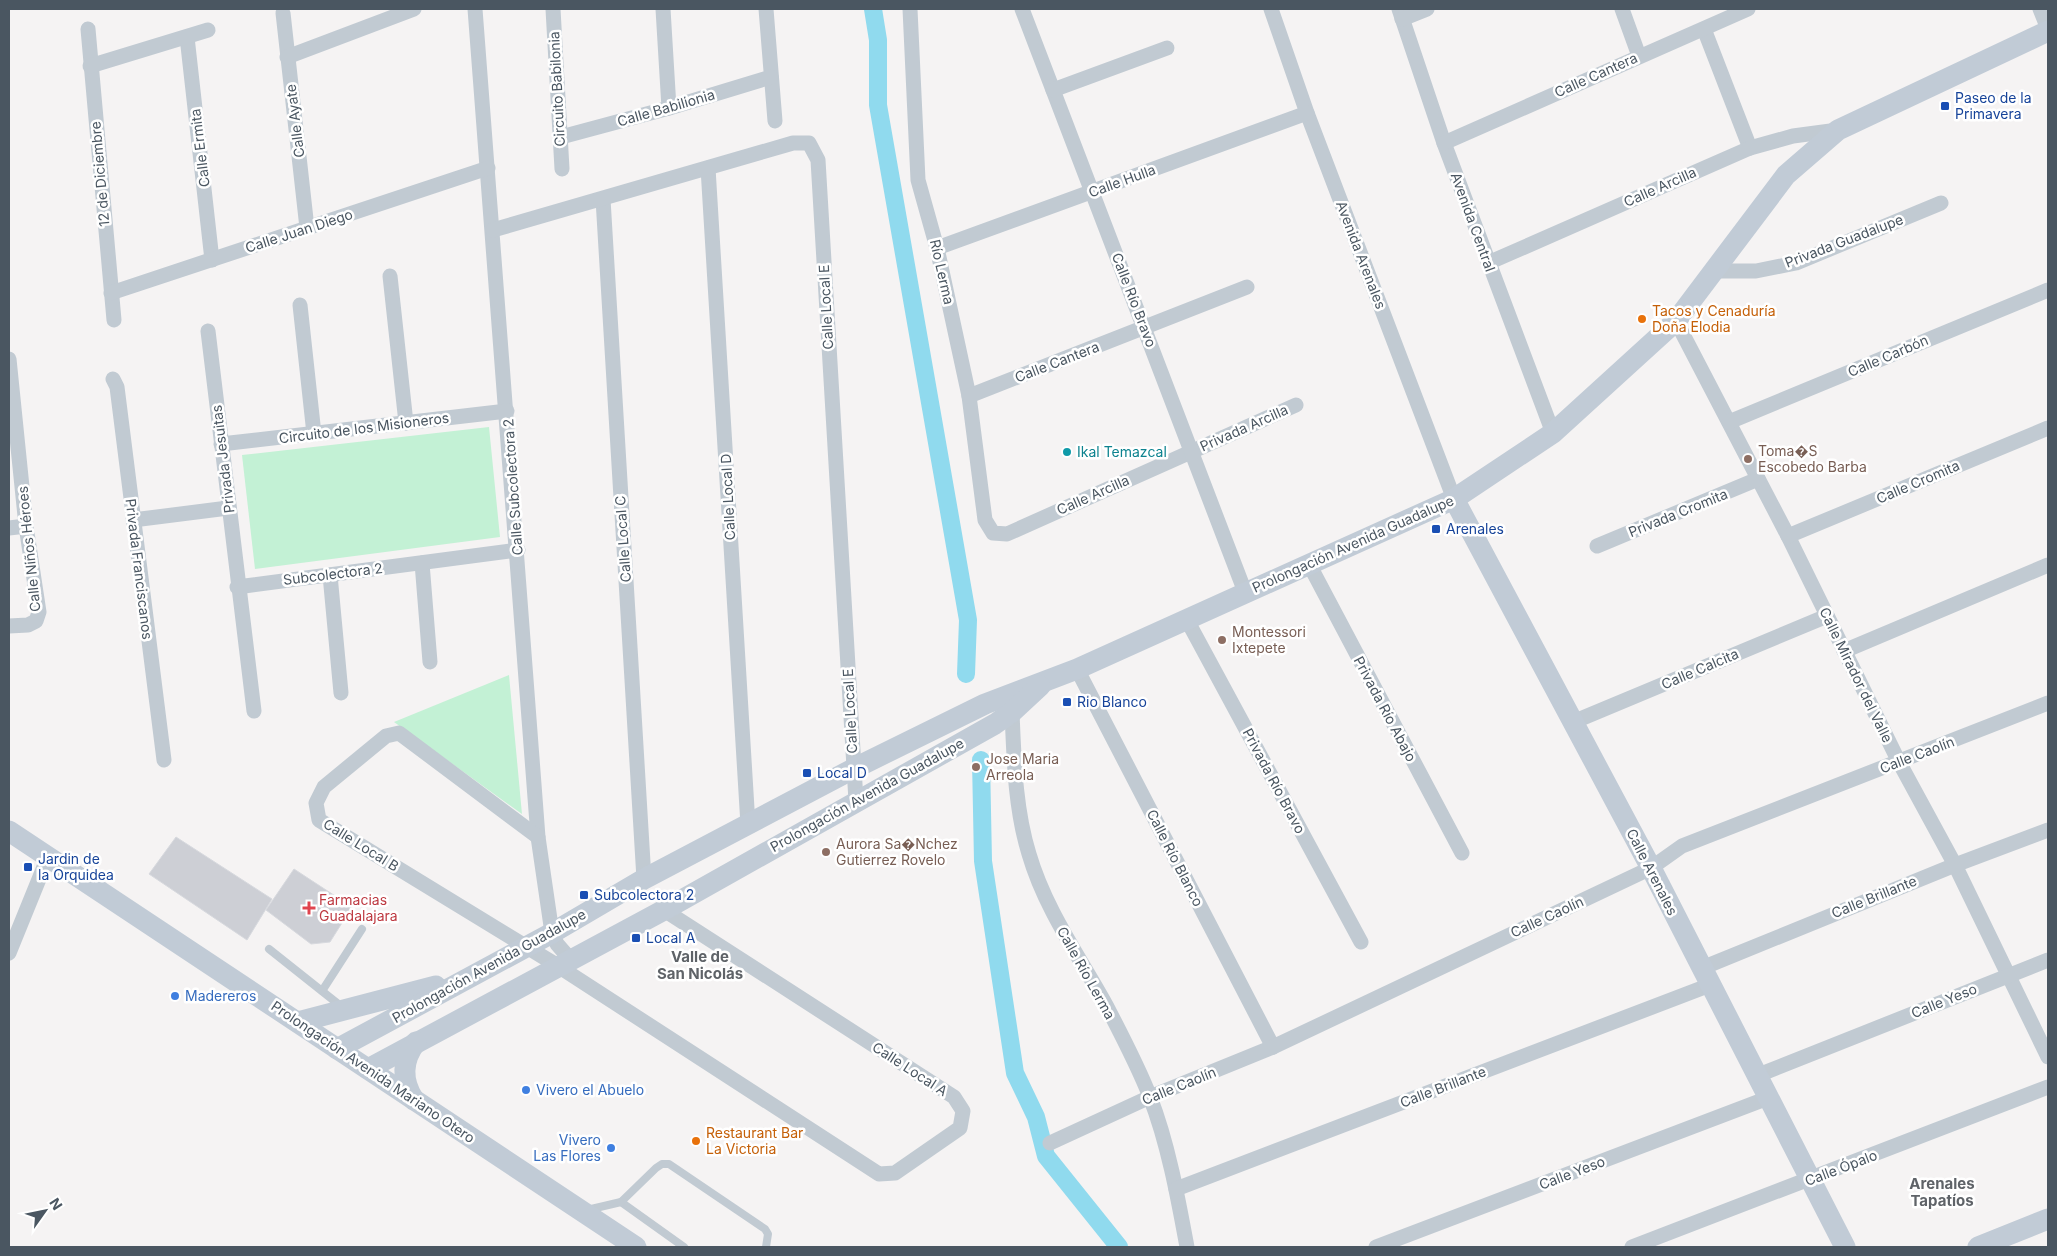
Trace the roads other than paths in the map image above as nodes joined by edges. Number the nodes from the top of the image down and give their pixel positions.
1 (414, 9) edge
2 (475, 9) edge
3 (553, 9) edge
4 (662, 9) edge
5 (766, 9) edge
6 (910, 9) edge
7 (1022, 9) edge
8 (1271, 9) edge
9 (1427, 9) edge
10 (1622, 9) edge
11 (1748, 9) edge
12 (2040, 9) edge
13 (282, 13) dead end
14 (1400, 14) edge
15 (88, 29) dead end
16 (1704, 29) junction
17 (208, 30) dead end
18 (2048, 30) edge
19 (187, 37) junction
20 (1167, 48) dead end
21 (1639, 56) junction
22 (288, 57) junction
23 (90, 66) junction
24 (771, 77) junction
25 (1053, 90) junction
26 (669, 108) junction
27 (1307, 113) junction
28 (775, 121) dead end
29 (1838, 130) junction
30 (561, 137) junction
31 (1444, 143) junction
32 (1750, 148) junction
33 (488, 168) junction
34 (708, 168) junction
35 (562, 170) dead end
36 (1092, 192) junction
37 (602, 199) junction
38 (1940, 203) dead end
39 (307, 228) junction
40 (493, 230) junction
41 (937, 248) junction
42 (212, 260) junction
43 (1488, 263) junction
44 (1715, 271) junction
45 (390, 276) dead end
46 (1247, 287) dead end
47 (2048, 290) edge
48 (111, 293) junction
49 (300, 305) dead end
50 (114, 320) dead end
51 (1676, 321) junction
52 (1145, 328) junction
53 (208, 331) dead end
54 (9, 359) edge
55 (113, 379) dead end
56 (968, 396) junction
57 (1296, 405) dead end
58 (507, 411) junction
59 (1729, 422) junction
60 (406, 423) junction
61 (2048, 428) edge
62 (12, 430) edge
63 (1553, 432) junction
64 (314, 434) junction
65 (221, 444) junction
66 (1191, 450) junction
67 (1758, 480) junction
68 (1454, 500) junction
69 (228, 508) junction
70 (133, 520) junction
71 (26, 526) junction
72 (9, 528) edge
73 (993, 533) joint
74 (1788, 536) junction
75 (1597, 546) dead end
76 (518, 550) junction
77 (422, 563) junction
78 (1309, 564) junction
79 (2048, 565) edge
80 (330, 575) junction
81 (238, 587) junction
82 (1245, 592) junction
83 (1827, 616) junction
84 (1187, 620) junction
85 (9, 626) edge
86 (1844, 651) junction
87 (430, 662) dead end
88 (1077, 669) junction
89 (341, 693) dead end
90 (1009, 703) junction
91 (2048, 704) edge
92 (254, 711) dead end
93 (1573, 722) junction
94 (164, 760) dead end
95 (1899, 762) junction
96 (854, 769) junction
97 (856, 801) junction
98 (748, 825) junction
99 (2048, 830) edge
100 (9, 831) edge
101 (538, 838) junction
102 (1462, 853) dead end
103 (48, 857) junction
104 (1955, 864) junction
105 (1651, 868) junction
106 (644, 879) junction
107 (664, 910) junction
108 (362, 929) dead end
109 (552, 933) junction
110 (1361, 942) dead end
111 (525, 946) junction
112 (270, 949) dead end
113 (9, 953) edge
114 (2048, 960) edge
115 (564, 962) junction
116 (2008, 975) junction
117 (1706, 976) junction
118 (467, 978) junction
119 (322, 990) junction
120 (345, 1010) junction
121 (298, 1022) junction
122 (416, 1042) junction
123 (1273, 1047) junction
124 (337, 1049) junction
125 (2048, 1057) edge
126 (368, 1069) junction
127 (1756, 1076) junction
128 (2048, 1087) edge
129 (1150, 1097) junction
130 (1768, 1098) junction
131 (414, 1100) junction
132 (1050, 1143) dead end
133 (1811, 1180) junction
134 (1176, 1189) junction
135 (621, 1202) junction
136 (582, 1211) junction
137 (2048, 1220) edge
138 (636, 1247) edge
139 (684, 1247) edge
140 (766, 1247) edge
141 (1187, 1247) edge
142 (1376, 1247) edge
143 (1632, 1247) edge
144 (1845, 1247) edge
145 (1978, 1247) edge

1 - 22 street
2 - 33 street, Calle Subcolectora 2
3 - 30 street, Circuito Babilonia
4 - 26 street
5 - 24 street
6 - 41 street, Río Lerma
7 - 25 street, Calle Río Bravo
8 - 27 street, Avenida Arenales
9 - 14 street
10 - 21 street
11 - 16 street, Calle Cantera
12 - 18 street
13 - 22 street, Calle Ayate
14 - 31 street, Avenida Central
15 - 23 street, 12 de Diciembre
16 - 21 street, Calle Cantera
16 - 32 street
17 - 19 street
18 - 29 main road, Prolongación Avenida Guadalupe
19 - 23 street
19 - 42 street, Calle Ermita
20 - 25 street
21 - 31 street, Calle Cantera
22 - 39 street, Calle Ayate
23 - 48 street, 12 de Diciembre
24 - 26 street, Calle Babilionia
24 - 28 street
25 - 36 street, Calle Río Bravo
26 - 30 street, Calle Babilionia
27 - 36 street, Calle Hulla
27 - 68 street, Avenida Arenales
29 - 32 street, Calle Arcilla
29 - 44 main road, Prolongación Avenida Guadalupe
30 - 35 street, Circuito Babilonia
31 - 43 street, Avenida Central
32 - 43 street, Calle Arcilla
33 - 39 street, Calle Juan Diego
33 - 40 street, Calle Subcolectora 2
34 - 37 street, Calle Local E
34 - 96 street, Calle Local E
34 - 98 street, Calle Local D
36 - 41 street, Calle Hulla
36 - 52 street, Calle Río Bravo
37 - 40 street, Calle Local E
37 - 106 street, Calle Local C
38 - 44 street, Privada Guadalupe
39 - 42 street, Calle Juan Diego
40 - 58 street, Calle Subcolectora 2
41 - 56 street, Río Lerma
42 - 48 street, Calle Juan Diego
43 - 63 street, Avenida Central
44 - 51 main road, Prolongación Avenida Guadalupe
45 - 60 street
46 - 52 street, Calle Cantera
47 - 59 street, Calle Carbón
48 - 50 street, 12 de Diciembre
49 - 64 street
51 - 59 street, Calle Mirador del Valle
51 - 63 main road, Prolongación Avenida Guadalupe
52 - 56 street, Calle Cantera
52 - 66 street, Calle Río Bravo
53 - 65 street, Privada Jesuitas
54 - 62 street, Calle Niños Héroes
55 - 70 street, Privada Franciscanos
56 - 73 street, Río Lerma
57 - 66 street, Privada Arcilla
58 - 60 street, Circuito de los Misioneros
58 - 76 street, Calle Subcolectora 2
59 - 67 street, Calle Mirador del Valle
60 - 64 street, Circuito de los Misioneros
61 - 74 street, Calle Cromita
62 - 71 street, Calle Niños Héroes
63 - 68 main road, Prolongación Avenida Guadalupe
64 - 65 street, Circuito de los Misioneros
65 - 69 street, Privada Jesuitas
66 - 73 street, Calle Arcilla
66 - 82 street, Calle Río Bravo
67 - 74 street, Calle Mirador del Valle
67 - 75 street, Privada Cromita
68 - 78 main road, Prolongación Avenida Guadalupe
68 - 93 main road, Calle Arenales
69 - 70 street
69 - 81 street, Privada Jesuitas
70 - 94 street, Privada Franciscanos
71 - 72 street
71 - 85 street, Calle Niños Héroes
74 - 83 street, Calle Mirador del Valle
76 - 77 street, Subcolectora 2
76 - 101 street, Calle Subcolectora 2
77 - 80 street, Subcolectora 2
77 - 87 street
78 - 82 main road, Prolongación Avenida Guadalupe
78 - 102 street, Privada Río Abajo
79 - 86 street
80 - 81 street, Subcolectora 2
80 - 89 street
81 - 92 street, Privada Jesuitas
82 - 84 main road, Prolongación Avenida Guadalupe
83 - 86 street, Calle Mirador del Valle
83 - 93 street, Calle Calcita
84 - 88 main road, Prolongación Avenida Guadalupe
84 - 110 street, Privada Río Bravo
86 - 95 street, Calle Mirador del Valle
88 - 90 main road, Prolongación Avenida Guadalupe
88 - 123 street, Calle Río Blanco
90 - 96 main road, Prolongación Avenida Guadalupe
90 - 97 main road, Prolongación Avenida Guadalupe
90 - 129 street, Calle Río Lerma
91 - 95 street, Calle Caolín
93 - 105 main road, Calle Arenales
95 - 104 street, Calle Mirador del Valle
95 - 105 street, Calle Caolín
96 - 97 street, Calle Local E
96 - 98 main road, Prolongación Avenida Guadalupe
97 - 107 main road, Prolongación Avenida Guadalupe
98 - 106 main road, Prolongación Avenida Guadalupe
99 - 104 street, Calle Brillante
100 - 103 main road, Prolongación Avenida Mariano Otero
101 - 109 street, Calle Subcolectora 2
101 - 111 street, Calle Local B
103 - 113 street
103 - 121 main road, Prolongación Avenida Mariano Otero
104 - 116 street, Calle Mirador del Valle
104 - 117 street, Calle Brillante
105 - 117 main road, Calle Arenales
105 - 123 street, Calle Caolín
106 - 109 main road, Prolongación Avenida Guadalupe
107 - 115 main road, Prolongación Avenida Guadalupe
107 - 115 street, Calle Local A
108 - 119 lane
109 - 111 main road, Prolongación Avenida Guadalupe
109 - 115 street, Calle Subcolectora 2
111 - 115 street, Calle Local B
111 - 118 main road, Prolongación Avenida Guadalupe
112 - 119 lane
114 - 116 street, Calle Yeso
115 - 122 main road, Prolongación Avenida Guadalupe
116 - 125 street, Calle Mirador del Valle
116 - 127 street, Calle Yeso
117 - 127 main road, Calle Arenales
117 - 134 street, Calle Brillante
118 - 120 main road
118 - 124 main road, Prolongación Avenida Guadalupe
119 - 120 lane
120 - 121 main road
121 - 124 main road, Prolongación Avenida Mariano Otero
122 - 126 main road, Prolongación Avenida Guadalupe
122 - 131 main road
123 - 129 street, Calle Caolín
124 - 126 main road, Prolongación Avenida Mariano Otero
126 - 131 main road, Prolongación Avenida Mariano Otero
127 - 130 main road, Calle Arenales
128 - 133 street, Calle Ópalo
129 - 132 street, Calle Caolín
129 - 134 street, Calle Río Lerma
130 - 133 main road, Calle Arenales
130 - 142 street, Calle Yeso
131 - 136 main road, Prolongación Avenida Mariano Otero
133 - 143 street, Calle Ópalo
133 - 144 main road, Calle Arenales
134 - 141 street, Calle Río Lerma
135 - 136 lane
135 - 139 lane
135 - 140 lane
136 - 138 main road, Prolongación Avenida Mariano Otero
137 - 145 main road

